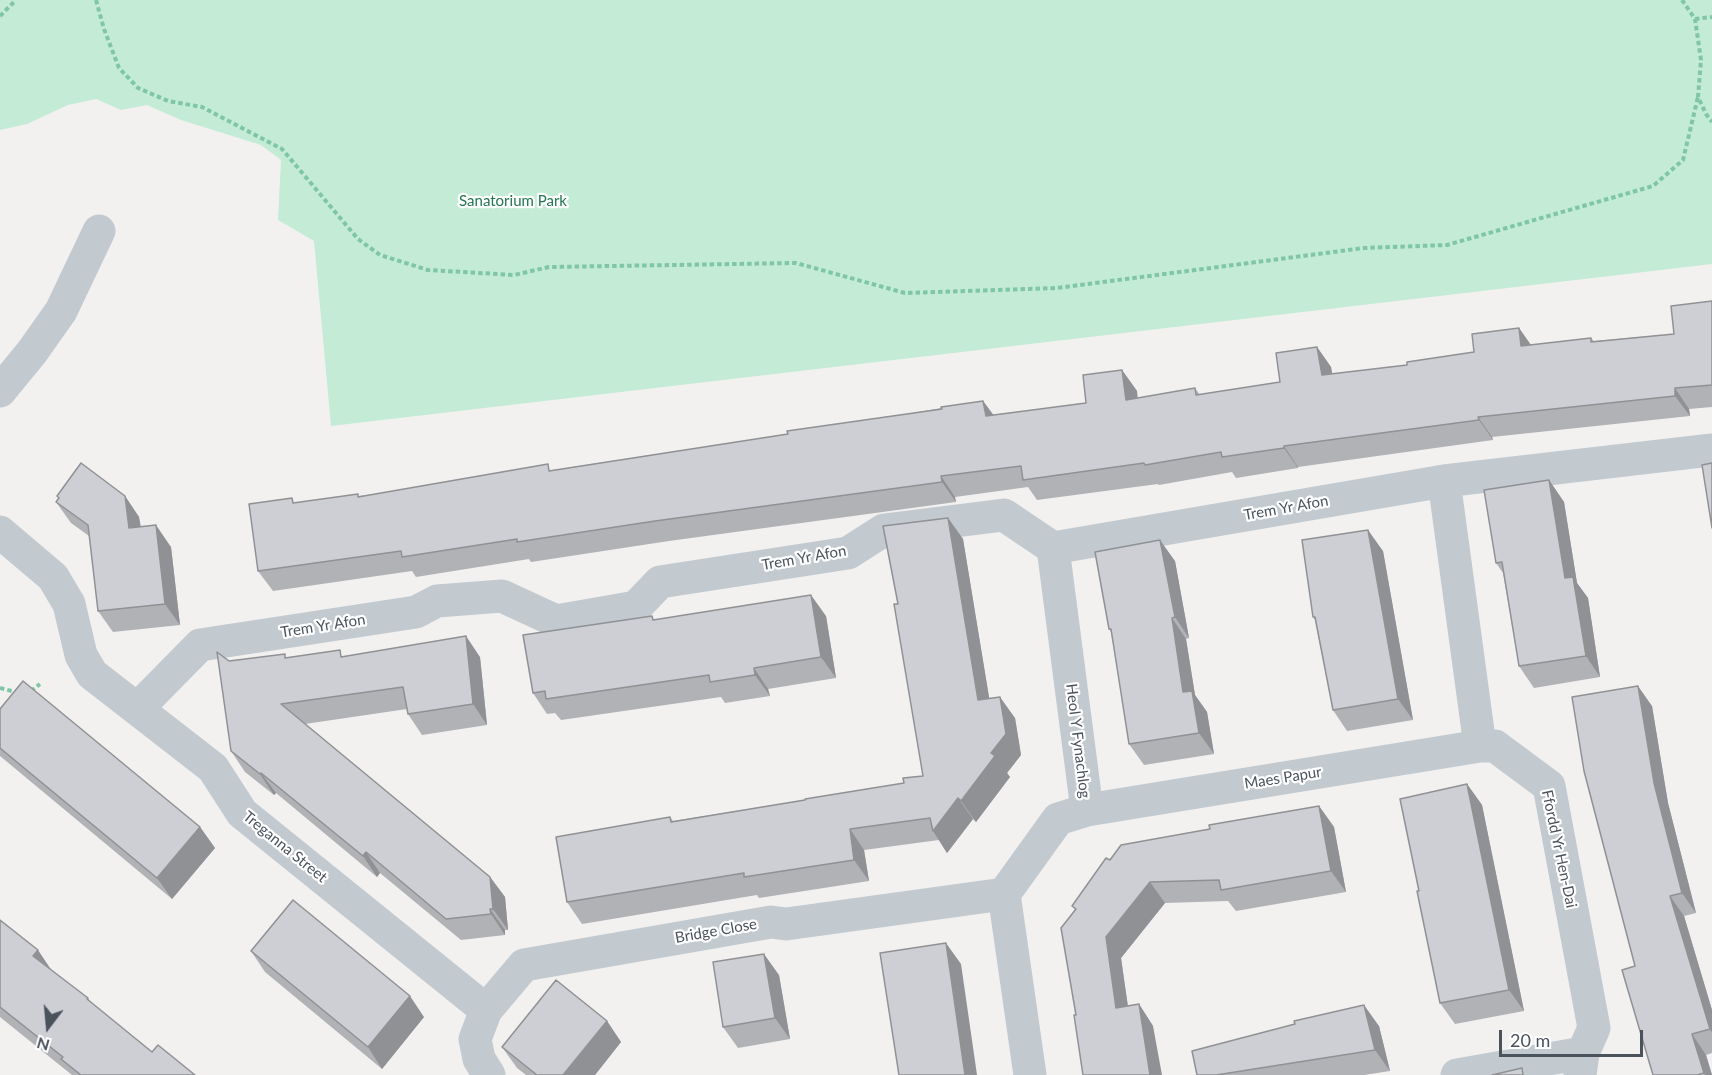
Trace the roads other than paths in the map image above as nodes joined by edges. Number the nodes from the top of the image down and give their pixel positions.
1 (99, 231) dead end
2 (0, 391) edge
3 (1712, 450) edge
4 (1444, 481) junction
5 (0, 532) edge
6 (1053, 548) junction
7 (138, 708) junction
8 (1480, 746) junction
9 (1087, 810) junction
10 (1004, 894) junction
11 (486, 1010) junction
12 (1581, 1064) edge
13 (489, 1075) edge
14 (1030, 1075) edge
15 (1457, 1075) edge

1 - 2 street
3 - 4 street, Trem Yr Afon
4 - 6 street, Trem Yr Afon
4 - 8 street
5 - 7 street, Treganna Street
6 - 7 street, Trem Yr Afon
6 - 9 street, Heol Y Fynachlog
7 - 11 street, Treganna Street
8 - 9 street, Maes Papur
8 - 12 street, Ffordd Yr Hen-Dai
9 - 10 street, Heol Y Fynachlog
10 - 11 street, Bridge Close
10 - 14 street
11 - 13 street
12 - 15 street

